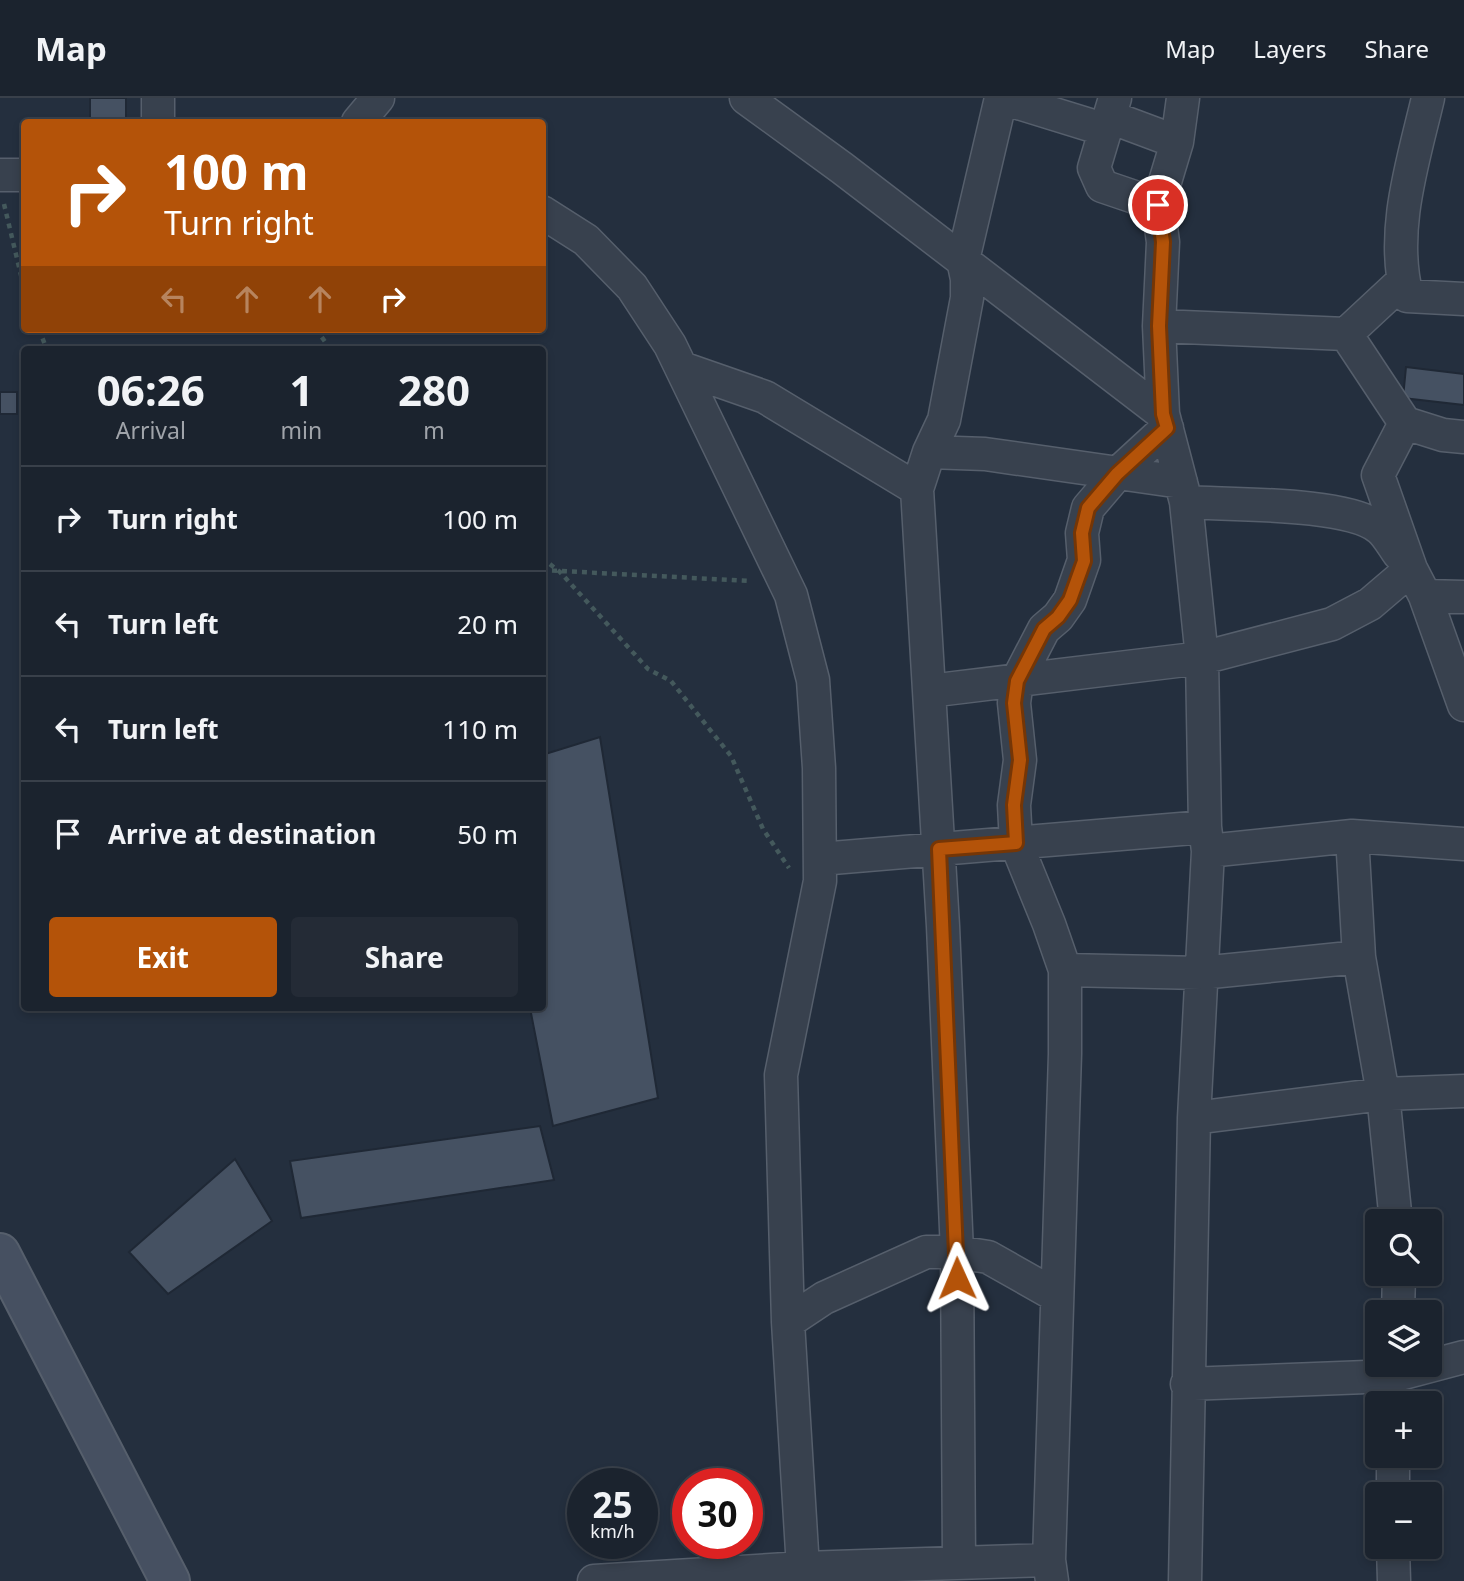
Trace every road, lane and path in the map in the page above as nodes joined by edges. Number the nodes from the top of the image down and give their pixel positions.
1 (158, 98) edge
2 (378, 98) edge
3 (746, 98) edge
4 (1002, 98) edge
5 (1183, 98) edge
6 (1428, 98) edge
7 (1110, 115) edge
8 (158, 119) edge
9 (360, 119) edge
10 (1177, 142) junction
11 (21, 177) edge
12 (2, 188) edge
13 (1158, 205) junction
14 (546, 215) edge
15 (963, 260) junction
16 (21, 274) edge
17 (1403, 281) junction
18 (1464, 299) edge
19 (1159, 326) junction
20 (1346, 334) junction
21 (682, 368) junction
22 (1165, 421) junction
23 (1405, 423) junction
24 (1464, 437) edge
25 (929, 452) junction
26 (1117, 474) junction
27 (917, 489) junction
28 (1184, 492) junction
29 (546, 561) edge
30 (546, 570) edge
31 (560, 572) junction
32 (1418, 582) junction
33 (785, 583) junction
34 (1464, 597) edge
35 (1202, 658) junction
36 (1017, 681) junction
37 (929, 691) junction
38 (1464, 705) edge
39 (1352, 836) junction
40 (1207, 839) junction
41 (1016, 843) junction
42 (1464, 844) edge
43 (939, 849) junction
44 (820, 859) junction
45 (815, 908) junction
46 (1359, 957) junction
47 (1065, 970) junction
48 (1201, 972) junction
49 (1464, 1091) edge
50 (1383, 1094) junction
51 (1194, 1118) junction
52 (1395, 1209) edge
53 (957, 1252) junction
54 (0, 1253) edge
55 (1057, 1296) junction
56 (788, 1322) junction
57 (1464, 1357) edge
58 (1393, 1381) edge
59 (1187, 1384) junction
60 (1394, 1559) edge
61 (959, 1563) junction
62 (1051, 1571) edge
63 (808, 1574) edge
64 (170, 1581) edge
65 (594, 1581) edge
66 (1185, 1581) edge
67 (1394, 1581) edge

1 - 8 street
2 - 9 street
3 - 15 street
4 - 7 street
4 - 15 street
5 - 10 street
6 - 17 street
7 - 10 street
7 - 13 street
10 - 13 street
11 - 12 street
12 - 16 path
13 - 19 street
14 - 21 street
15 - 22 street
15 - 25 street
17 - 18 street
17 - 20 street
19 - 20 street
19 - 22 street
20 - 23 street
21 - 27 street
21 - 33 street
22 - 26 street
22 - 28 street
23 - 24 street
23 - 32 street
25 - 26 street
25 - 27 street
26 - 28 street
26 - 36 street
27 - 37 street
28 - 32 street
28 - 35 street
29 - 31 path
30 - 31 path
31 - 33 path
31 - 45 path
32 - 34 street
32 - 35 street
32 - 38 street
33 - 44 street
35 - 36 street
35 - 40 street
36 - 37 street
36 - 41 street
37 - 43 street
39 - 40 street
39 - 42 street
39 - 46 street
40 - 41 street
40 - 48 street
41 - 43 street
41 - 47 street
43 - 44 street
43 - 53 street
44 - 45 street
45 - 56 street
46 - 48 street
46 - 50 street
47 - 48 street
47 - 55 street
48 - 51 street
49 - 50 street
50 - 51 street
50 - 52 street
51 - 59 street
53 - 55 street
53 - 56 street
53 - 61 street
54 - 64 main road
55 - 62 street
56 - 63 street
57 - 58 street
58 - 59 street
59 - 66 street
60 - 67 street
61 - 62 street
61 - 63 street
63 - 65 street

